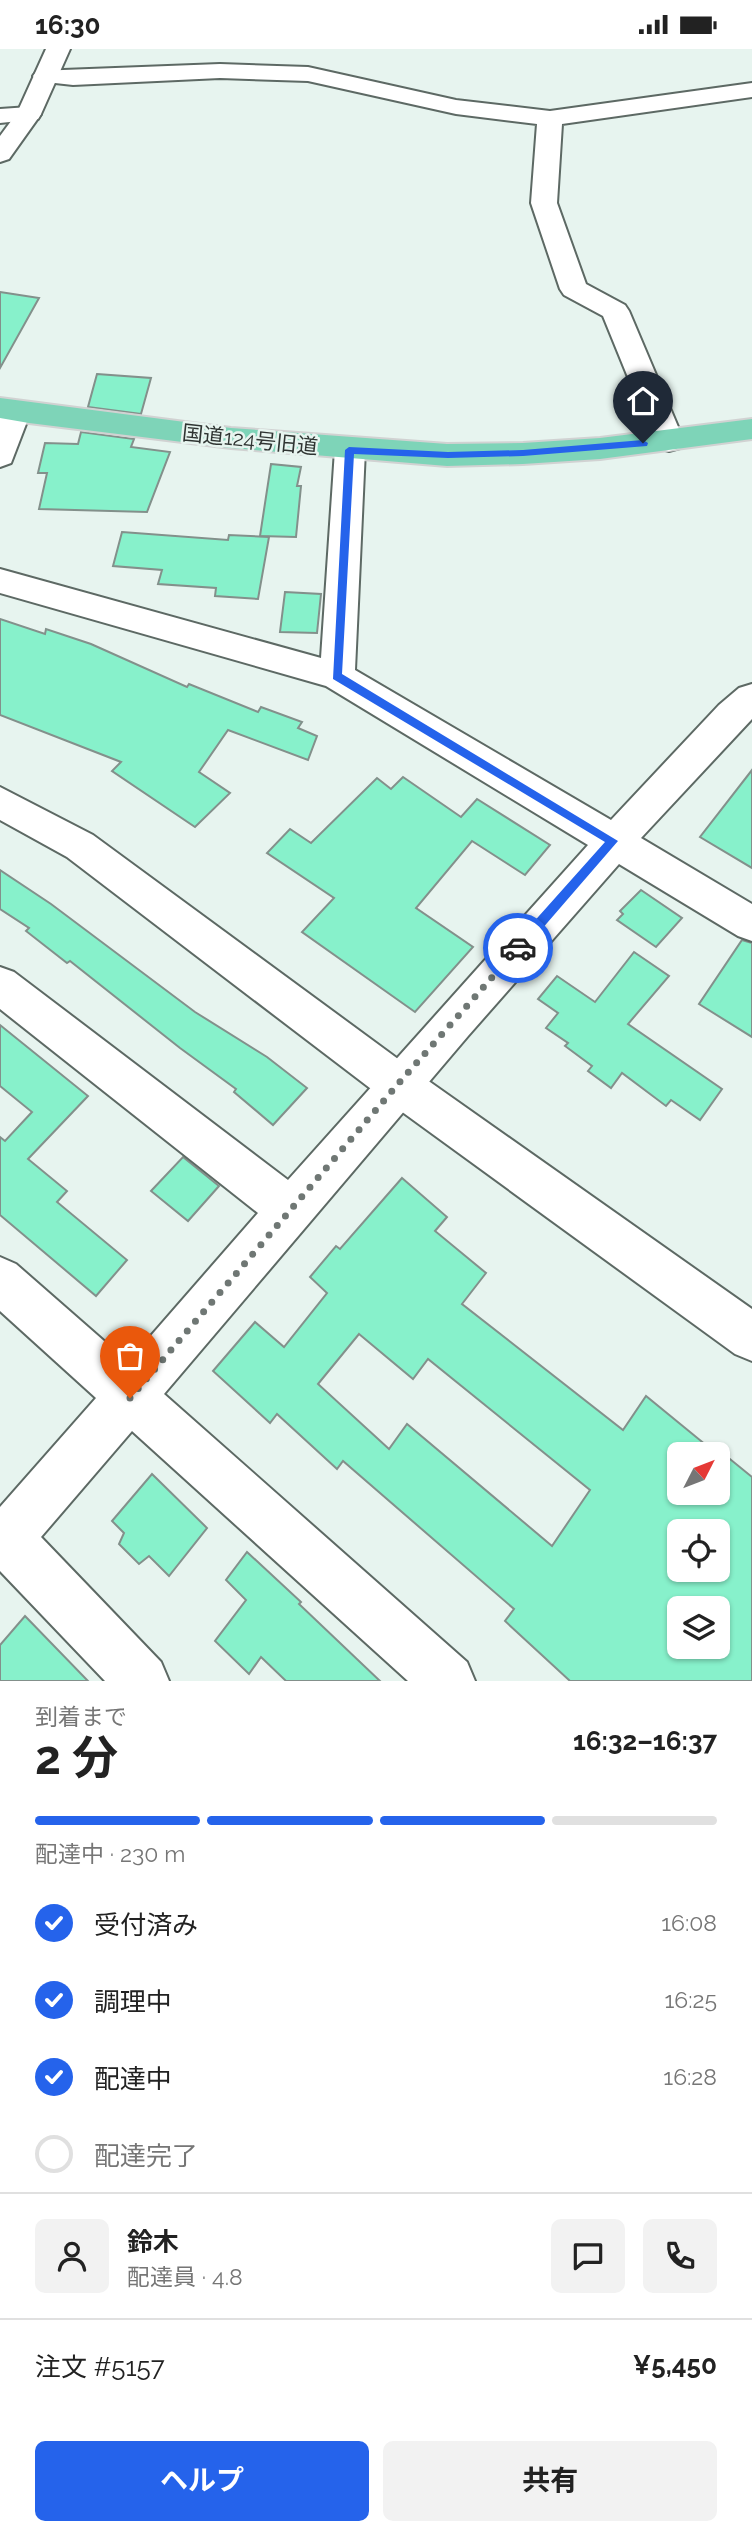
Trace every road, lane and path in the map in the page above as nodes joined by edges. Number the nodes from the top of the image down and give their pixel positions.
1 (58, 49) edge
2 (314, 49) edge
3 (307, 73) junction
4 (45, 76) junction
5 (752, 90) edge
6 (29, 114) junction
7 (0, 116) edge
8 (550, 118) junction
9 (0, 155) edge
10 (8, 410) edge
11 (752, 429) edge
12 (669, 441) junction
13 (349, 450) junction
14 (0, 456) edge
15 (0, 582) edge
16 (337, 676) junction
17 (752, 698) edge
18 (0, 802) edge
19 (613, 841) junction
20 (752, 924) edge
21 (0, 985) edge
22 (398, 1084) junction
23 (290, 1210) junction
24 (0, 1280) edge
25 (752, 1337) edge
26 (130, 1398) junction
27 (3, 1541) edge
28 (142, 1681) edge
29 (448, 1681) edge

1 - 4 street
2 - 3 street
3 - 4 street
3 - 8 street
4 - 6 street
5 - 8 street
6 - 7 street
6 - 9 street
8 - 12 street
10 - 13 highway, 国道124号旧道
10 - 14 street
11 - 12 highway, 国道124号旧道
12 - 13 highway, 国道124号旧道
13 - 16 street
15 - 16 street
16 - 19 street
17 - 19 street
18 - 22 street
19 - 20 street
19 - 22 street
21 - 23 street
22 - 23 street
22 - 25 street
23 - 26 street
24 - 26 street
26 - 27 street
26 - 29 street
27 - 28 street

